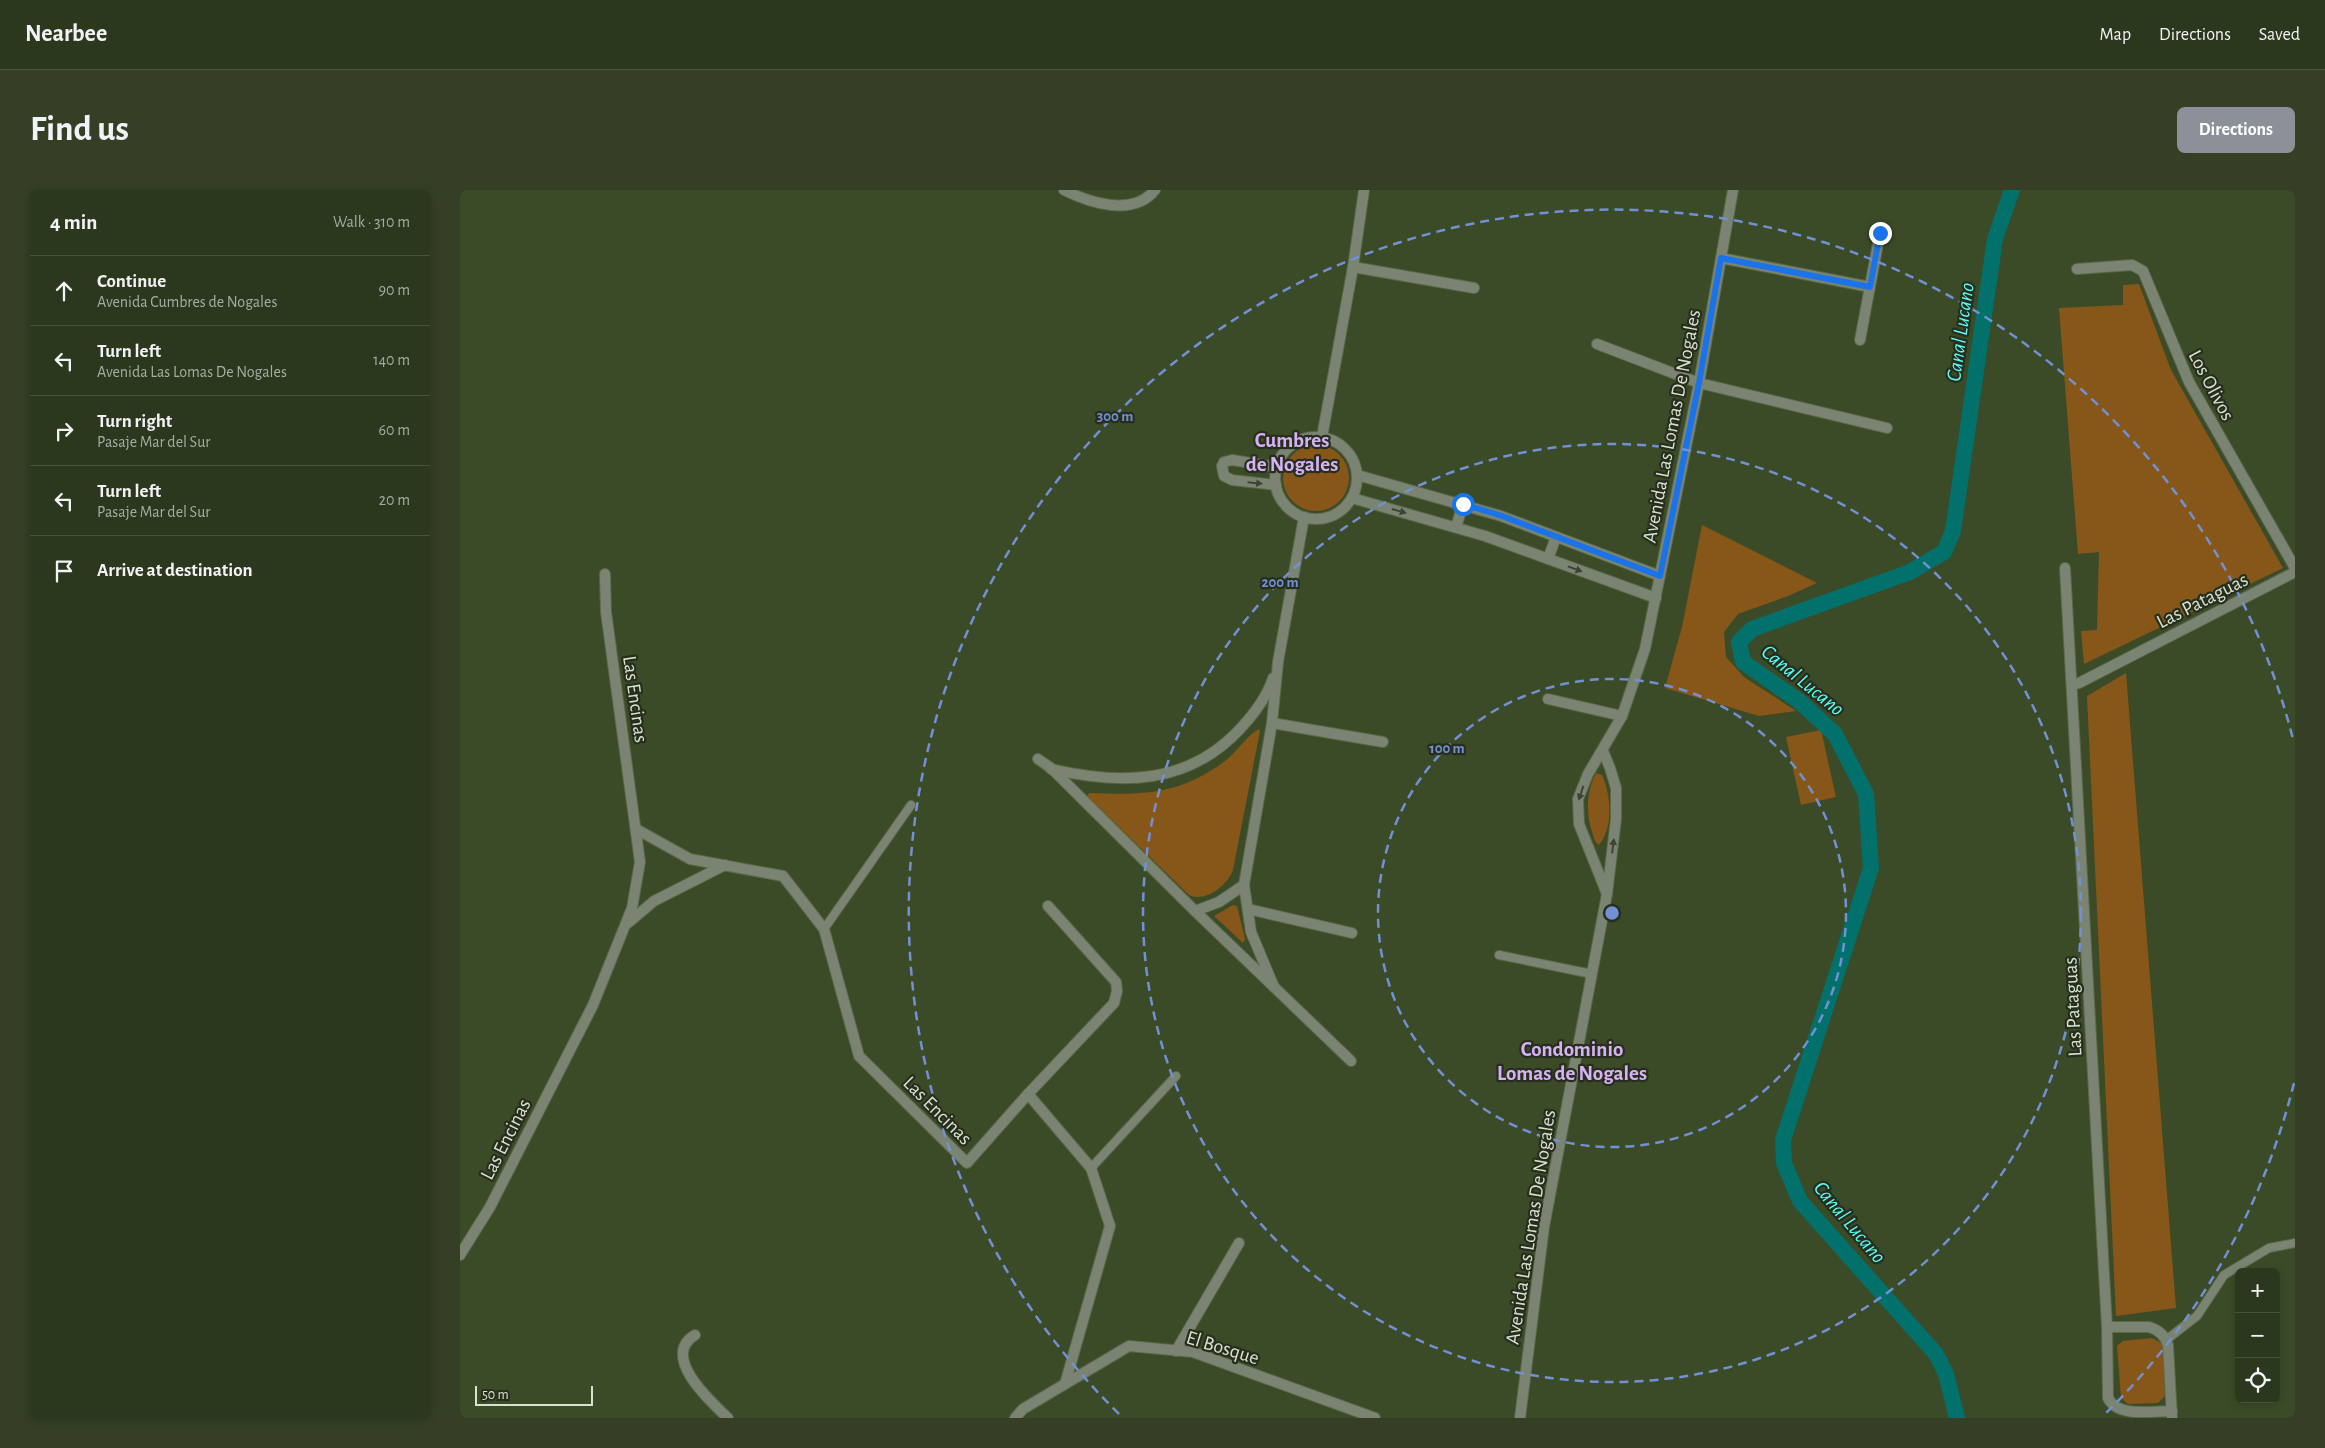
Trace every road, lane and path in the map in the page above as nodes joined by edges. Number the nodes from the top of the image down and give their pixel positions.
1 (1064, 190) edge
2 (1155, 190) edge
3 (1364, 190) edge
4 (1733, 190) edge
5 (1880, 233) dead end
6 (1721, 258) junction
7 (1353, 267) junction
8 (2077, 269) dead end
9 (1870, 287) junction
10 (1474, 288) dead end
11 (1860, 340) dead end
12 (1597, 344) dead end
13 (1699, 383) junction
14 (1887, 428) dead end
15 (1322, 437) junction
16 (1276, 467) junction
17 (1358, 476) junction
18 (1276, 485) junction
19 (1352, 498) junction
20 (1463, 504) junction
21 (1304, 517) junction
22 (1456, 527) junction
23 (1556, 537) junction
24 (1548, 559) junction
25 (2065, 568) dead end
26 (2295, 568) edge
27 (2295, 572) edge
28 (605, 574) dead end
29 (1660, 576) junction
30 (1656, 598) junction
31 (1278, 662) junction
32 (2072, 685) junction
33 (1548, 699) dead end
34 (1622, 716) junction
35 (1272, 723) junction
36 (1383, 742) dead end
37 (1603, 750) junction
38 (1038, 759) dead end
39 (1050, 768) junction
40 (910, 805) dead end
41 (636, 829) junction
42 (725, 865) junction
43 (1244, 884) junction
44 (1607, 894) junction
45 (1048, 906) dead end
46 (1248, 909) junction
47 (1195, 911) junction
48 (626, 926) junction
49 (824, 929) junction
50 (1352, 933) dead end
51 (1499, 956) dead end
52 (1592, 974) junction
53 (1274, 987) junction
54 (1351, 1061) dead end
55 (1176, 1076) dead end
56 (1028, 1094) junction
57 (1091, 1168) junction
58 (2295, 1243) edge
59 (1239, 1244) dead end
60 (460, 1256) edge
61 (2239, 1264) junction
62 (2242, 1268) edge
63 (2107, 1327) junction
64 (695, 1335) dead end
65 (2166, 1340) junction
66 (1176, 1351) junction
67 (1064, 1384) junction
68 (2172, 1414) edge
69 (728, 1418) edge
70 (1015, 1418) edge
71 (1375, 1418) edge
72 (1520, 1418) edge

1 - 2 street
3 - 7 street
4 - 6 street, Avenida Las Lomas De Nogales
5 - 9 street
6 - 9 street
6 - 13 street, Avenida Las Lomas De Nogales
7 - 10 street
7 - 15 street
8 - 26 street, Los Olivos
9 - 11 street
12 - 13 street
13 - 14 street
13 - 29 street, Avenida Las Lomas De Nogales
15 - 16 street
15 - 17 street
16 - 18 street
16 -> 18 street
17 - 19 street
17 - 20 street
18 - 21 street
19 - 21 street
19 -> 22 street
20 - 22 street
20 - 23 street
21 - 31 street
22 - 24 street
23 - 24 street
23 - 29 street
24 -> 30 street
25 - 32 street, Las Pataguas
27 - 32 street, Las Pataguas
28 - 41 street, Las Encinas
29 - 30 street, Avenida Las Lomas De Nogales
30 - 34 street, Avenida Las Lomas De Nogales
31 - 35 street
31 - 39 street
32 - 63 street, Las Pataguas
33 - 34 street
34 - 37 street, Avenida Las Lomas De Nogales
35 - 36 street
35 - 43 street
44 -> 37 street, Avenida Las Lomas De Nogales
37 -> 44 street, Avenida Las Lomas De Nogales
38 - 39 street
39 - 47 street
40 - 49 lane
41 - 42 street, Las Encinas
41 - 48 street, Las Encinas
42 - 48 street, Las Encinas
42 - 49 street, Las Encinas
43 - 46 street
43 - 47 street
44 - 52 street, Avenida Las Lomas De Nogales
45 - 56 street
46 - 50 street
46 - 53 street
47 - 53 street
48 - 60 street, Las Encinas
49 - 56 street, Las Encinas
51 - 52 lane
52 - 72 street, Avenida Las Lomas De Nogales
53 - 54 street
55 - 57 lane
56 - 57 street
57 - 67 street
58 - 61 lane
59 - 66 street
61 - 62 lane
61 - 65 lane
63 - 65 street
63 - 68 street, Las Pataguas
64 - 69 street
65 - 68 street
66 - 67 street, El Bosque
66 - 71 street, El Bosque
67 - 70 street, El Bosque

